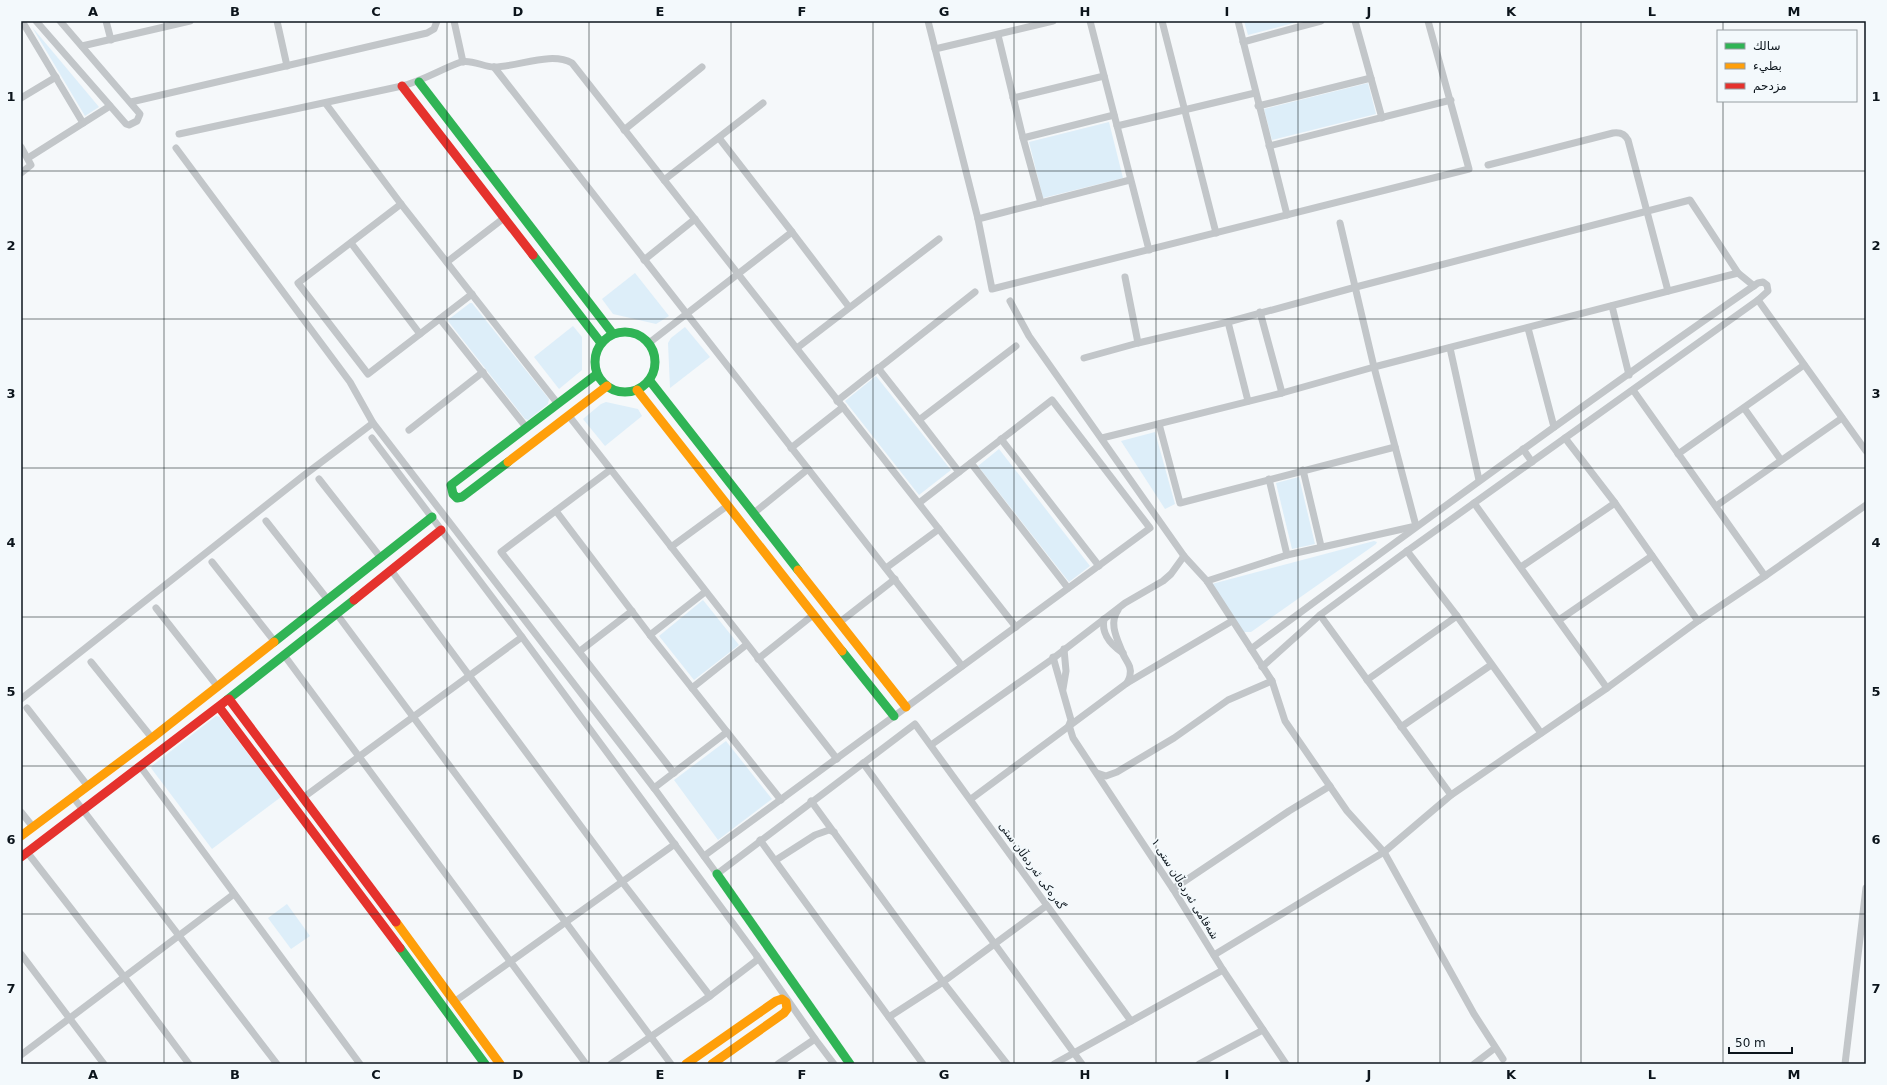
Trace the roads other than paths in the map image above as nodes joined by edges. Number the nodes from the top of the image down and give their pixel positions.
1 (22, 21) edge
2 (36, 21) edge
3 (60, 21) edge
4 (106, 21) edge
5 (190, 21) edge
6 (277, 21) edge
7 (437, 21) edge
8 (454, 21) edge
9 (928, 21) edge
10 (1052, 21) edge
11 (1090, 21) edge
12 (1162, 21) edge
13 (1238, 21) edge
14 (1320, 21) edge
15 (1355, 21) edge
16 (1428, 21) edge
17 (173, 23) edge
18 (998, 35) junction
19 (111, 40) junction
20 (1242, 42) junction
21 (82, 46) junction
22 (935, 49) junction
23 (463, 62) junction
24 (287, 66) junction
25 (494, 67) junction
26 (702, 67) dead end
27 (1104, 76) junction
28 (56, 77) junction
29 (1371, 78) junction
30 (419, 82) junction
31 (402, 86) junction
32 (1255, 93) junction
33 (21, 98) edge
34 (1013, 98) junction
35 (1451, 100) junction
36 (131, 102) junction
37 (763, 103) dead end
38 (326, 104) junction
39 (110, 106) junction
40 (1258, 106) junction
41 (1184, 111) junction
42 (1114, 115) junction
43 (1382, 118) junction
44 (83, 123) junction
45 (1117, 126) junction
46 (624, 130) junction
47 (179, 134) dead end
48 (719, 138) junction
49 (1023, 138) junction
50 (1269, 146) junction
51 (21, 147) edge
52 (176, 148) dead end
53 (28, 158) junction
54 (1488, 165) dead end
55 (21, 172) edge
56 (664, 180) junction
57 (1130, 180) junction
58 (1041, 203) junction
59 (401, 204) junction
60 (1646, 211) junction
61 (1287, 215) junction
62 (504, 218) junction
63 (696, 219) junction
64 (978, 219) junction
65 (1340, 223) dead end
66 (792, 232) junction
67 (1216, 233) junction
68 (938, 239) dead end
69 (350, 243) junction
70 (1149, 250) junction
71 (644, 260) junction
72 (447, 262) junction
73 (1738, 273) junction
74 (738, 274) junction
75 (1125, 277) dead end
76 (1754, 286) junction
77 (1356, 287) junction
78 (1668, 291) junction
79 (975, 292) dead end
80 (472, 294) junction
81 (1758, 300) junction
82 (1010, 301) dead end
83 (1612, 306) junction
84 (850, 307) junction
85 (1260, 312) junction
86 (687, 313) junction
87 (440, 319) junction
88 (1228, 322) junction
89 (1528, 328) junction
90 (420, 334) junction
91 (613, 334) junction
92 (601, 343) junction
93 (649, 343) junction
94 (1138, 343) junction
95 (1016, 346) dead end
96 (797, 348) junction
97 (1450, 348) junction
98 (1084, 358) dead end
99 (1804, 365) junction
100 (1374, 367) junction
101 (878, 368) junction
102 (482, 372) junction
103 (597, 374) junction
104 (1629, 375) junction
105 (650, 381) junction
106 (607, 386) junction
107 (637, 390) junction
108 (1634, 390) junction
109 (1282, 393) junction
110 (837, 401) junction
111 (1248, 401) junction
112 (558, 404) junction
113 (843, 407) junction
114 (1744, 408) junction
115 (569, 416) junction
116 (1842, 418) junction
117 (919, 420) junction
118 (373, 424) junction
119 (1159, 424) junction
120 (526, 427) junction
121 (1554, 427) junction
122 (409, 430) dead end
123 (372, 438) dead end
124 (1102, 438) junction
125 (1566, 438) junction
126 (1001, 439) junction
127 (1395, 447) junction
128 (791, 448) junction
129 (1523, 449) junction
130 (1866, 451) edge
131 (1678, 454) junction
132 (1781, 460) junction
133 (1532, 462) junction
134 (971, 463) junction
135 (808, 469) junction
136 (610, 470) junction
137 (1303, 470) junction
138 (959, 472) junction
139 (318, 479) dead end
140 (1269, 479) junction
141 (1479, 480) junction
142 (919, 503) junction
143 (1474, 503) junction
144 (1615, 503) junction
145 (1866, 505) edge
146 (727, 506) junction
147 (1716, 506) junction
148 (556, 511) junction
149 (754, 513) junction
150 (432, 517) junction
151 (266, 521) dead end
152 (1416, 526) junction
153 (940, 529) junction
154 (441, 530) junction
155 (1321, 546) junction
156 (671, 548) junction
157 (1407, 551) junction
158 (1287, 555) junction
159 (1184, 556) junction
160 (1652, 556) junction
161 (381, 558) junction
162 (212, 562) dead end
163 (1099, 566) junction
164 (1522, 567) junction
165 (886, 568) junction
166 (391, 570) junction
167 (1765, 576) junction
168 (895, 579) junction
169 (1207, 581) junction
170 (1068, 588) junction
171 (705, 592) junction
172 (328, 600) junction
173 (1120, 607) junction
174 (156, 608) dead end
175 (632, 611) junction
176 (336, 613) junction
177 (813, 614) junction
178 (1320, 615) junction
179 (1457, 616) junction
180 (1104, 619) junction
181 (1559, 620) junction
182 (302, 621) junction
183 (1232, 621) junction
184 (1698, 621) junction
185 (840, 622) junction
186 (1016, 628) junction
187 (312, 633) junction
188 (650, 635) junction
189 (522, 637) junction
190 (275, 642) junction
191 (746, 645) junction
192 (1064, 648) junction
193 (1251, 649) junction
194 (580, 651) junction
195 (1123, 654) junction
196 (284, 655) junction
197 (1053, 658) junction
198 (758, 659) junction
199 (92, 662) dead end
200 (1491, 665) junction
201 (962, 666) junction
202 (1262, 667) junction
203 (469, 676) junction
204 (1367, 680) junction
205 (1272, 682) junction
206 (1127, 683) junction
207 (218, 687) junction
208 (692, 688) junction
209 (1607, 688) junction
210 (1062, 691) junction
211 (21, 699) edge
212 (229, 699) junction
213 (219, 707) junction
214 (906, 707) junction
215 (28, 708) dead end
216 (414, 716) junction
217 (894, 716) junction
218 (1069, 725) junction
219 (1401, 727) junction
220 (727, 732) junction
221 (1541, 733) junction
222 (152, 738) junction
223 (931, 745) junction
224 (360, 757) junction
225 (837, 759) junction
226 (863, 764) junction
227 (140, 766) junction
228 (674, 773) junction
229 (1097, 773) junction
230 (87, 785) junction
231 (1330, 786) junction
232 (654, 788) junction
233 (1451, 795) junction
234 (73, 797) junction
235 (304, 797) junction
236 (971, 799) junction
237 (781, 800) junction
238 (811, 801) junction
239 (83, 810) junction
240 (21, 812) edge
241 (33, 827) junction
242 (834, 832) junction
243 (21, 836) edge
244 (760, 840) junction
245 (675, 844) junction
246 (1384, 852) junction
247 (24, 854) edge
248 (704, 856) junction
249 (776, 860) junction
250 (717, 874) junction
251 (623, 883) junction
252 (371, 888) junction
253 (1866, 888) edge
254 (1173, 889) junction
255 (234, 894) junction
256 (361, 896) junction
257 (1046, 906) junction
258 (566, 923) junction
259 (180, 936) junction
260 (995, 944) junction
261 (21, 954) edge
262 (1214, 955) junction
263 (757, 956) junction
264 (511, 961) junction
265 (1223, 970) junction
266 (125, 978) junction
267 (943, 982) junction
268 (710, 996) junction
269 (454, 1002) junction
270 (889, 1017) junction
271 (70, 1018) junction
272 (1131, 1021) junction
273 (1263, 1030) junction
274 (651, 1037) junction
275 (816, 1039) junction
276 (1495, 1048) junction
277 (1074, 1054) junction
278 (21, 1055) edge
279 (1503, 1059) dead end
280 (104, 1064) edge
281 (189, 1064) edge
282 (277, 1064) edge
283 (360, 1064) edge
284 (485, 1064) edge
285 (500, 1064) edge
286 (586, 1064) edge
287 (611, 1064) edge
288 (671, 1064) edge
289 (686, 1064) edge
290 (712, 1064) edge
291 (778, 1064) edge
292 (834, 1064) edge
293 (850, 1064) edge
294 (923, 1064) edge
295 (1007, 1064) edge
296 (1054, 1064) edge
297 (1082, 1064) edge
298 (1199, 1064) edge
299 (1286, 1064) edge
300 (1474, 1064) edge
301 (1845, 1064) edge

1 - 28 street
2 - 39 street
3 - 21 street
4 - 19 street
5 - 17 street
6 - 24 street
7 - 24 street
8 - 23 street
9 - 22 street
10 - 18 street
11 - 27 street
12 - 41 street
13 - 20 street
14 - 20 street
15 - 29 street
16 - 35 street
17 - 19 street
18 - 22 street
18 - 34 street
19 - 21 street
20 - 32 street
21 - 36 street
22 - 64 street
23 - 25 street
23 - 30 street
24 - 36 street
25 - 46 street
25 - 71 street
26 - 46 street
27 - 34 street
27 - 42 street
28 - 33 street
28 - 44 street
29 - 40 street
29 - 43 street
30 - 31 street
30 - 91 street
31 - 38 street
31 - 62 street
32 - 40 street
32 - 41 street
34 - 49 street
35 - 43 street
35 - 61 street
36 - 39 street
37 - 48 street
38 - 47 street
38 - 59 street
39 - 44 street
40 - 50 street
41 - 45 street
41 - 67 street
42 - 45 street
42 - 49 street
43 - 50 street
44 - 53 street
45 - 57 street
46 - 56 street
48 - 56 street
48 - 66 street
49 - 58 street
50 - 61 street
51 - 53 street
52 - 118 street
53 - 55 street
54 - 60 street
56 - 63 street
57 - 58 street
57 - 70 street
58 - 64 street
59 - 69 street
59 - 72 street
60 - 73 street
60 - 77 street
60 - 78 street
61 - 67 street
62 - 72 street
62 - 92 street
63 - 71 street
63 - 74 street
64 - 70 street
65 - 77 street
66 - 74 street
66 - 84 street
67 - 70 street
68 - 84 street
69 - 90 street
69 - 90 street
71 - 86 street
72 - 80 street
73 - 76 street
73 - 78 street
74 - 86 street
74 - 96 street
75 - 94 street
76 - 81 street
76 - 104 street
77 - 85 street
77 - 100 street
78 - 83 street
79 - 101 street
80 - 87 street
80 - 112 street
81 - 99 street
81 - 108 street
82 - 124 street
83 - 89 street
83 - 104 street
84 - 96 street
85 - 88 street
85 - 109 street
86 - 93 street
86 - 128 street
87 - 90 street
87 - 102 street
88 - 94 street
88 - 111 street
89 - 97 street
89 - 121 street
91 - 92 street
91 - 93 street
92 - 103 street
93 - 105 street
94 - 98 street
95 - 117 street
96 - 110 street
97 - 100 street
97 - 141 street
99 - 114 street
99 - 116 street
100 - 109 street
100 - 127 street
101 - 110 street
101 - 117 street
102 - 120 street
102 - 122 street
103 - 106 street
103 - 112 street
104 - 121 street
105 - 107 street
105 - 149 street
106 - 107 street
106 - 115 street
107 - 146 street
108 - 125 street
108 - 131 street
109 - 111 street
110 - 113 street
111 - 119 street
112 - 120 street
113 - 128 street
113 - 142 street
114 - 131 street
114 - 132 street
115 - 120 street
115 - 136 street
116 - 130 street
116 - 132 street
117 - 138 street
118 - 211 street
118 - 232 street
119 - 124 street
119 - 140 street
121 - 129 street
123 - 150 street
124 - 159 street
125 - 133 street
125 - 144 street
126 - 134 street
126 - 163 street
126 - 163 street
127 - 137 street
127 - 152 street
128 - 135 street
129 - 133 street
129 - 141 street
131 - 147 street
132 - 147 street
133 - 143 street
134 - 138 street
134 - 170 street
135 - 149 street
135 - 165 street
136 - 148 street
136 - 156 street
137 - 140 street
137 - 155 street
138 - 142 street
139 - 161 street
140 - 158 street
141 - 152 street
142 - 153 street
143 - 157 street
143 - 164 street
144 - 160 street
144 - 164 street
145 - 167 street
146 - 156 street
146 - 177 street
147 - 167 street
148 - 175 street
148 - 194 street
149 - 185 street
150 - 154 street
150 - 161 street
151 - 172 street
152 - 155 street
152 - 193 street
153 - 165 street
153 - 186 street
154 - 166 street
154 - 189 street
155 - 158 street
156 - 171 street
157 - 178 street
157 - 179 street
158 - 169 street
159 - 169 street
159 - 173 street
160 - 181 street
160 - 184 street
161 - 172 street
162 - 190 street
163 - 170 street
164 - 181 street
165 - 168 street
166 - 176 street
166 - 203 street
167 - 184 street
168 - 185 street
168 - 201 street
169 - 183 street
170 - 186 street
171 - 188 street
171 - 191 street
172 - 182 street
173 - 180 street
173 - 195 street
174 - 207 street
175 - 188 street
175 - 194 street
176 - 187 street
176 - 216 street
177 - 198 street
177 - 217 street
178 - 202 street
178 - 204 street
179 - 200 street
179 - 204 street
180 - 192 street
180 - 195 street
181 - 209 street
182 - 187 street
182 - 190 street
183 - 193 street
183 - 206 street
184 - 209 street
185 - 214 street
186 - 201 street
187 - 196 street
188 - 208 street
189 - 203 street
189 - 245 street
190 - 207 street
191 - 198 street
191 - 208 street
192 - 197 street
192 - 210 street
193 - 202 street
194 - 228 street
195 - 206 street
196 - 212 street
196 - 224 street
197 - 210 street, شەقامی ئەردەڵان ستی ١
197 - 223 street
198 - 225 street
199 - 222 street
200 - 219 street
200 - 221 street
201 - 214 street
202 - 205 street
203 - 216 street
203 - 251 street
204 - 219 street
205 - 229 street
205 - 231 street
206 - 218 street
207 - 222 street
208 - 220 street
209 - 221 street
210 - 218 street, شەقامی ئەردەڵان ستی ١
212 - 213 street
212 - 235 street
213 - 227 street
213 - 256 street
214 - 217 street
215 - 230 street
216 - 224 street
216 - 258 street
217 - 225 street
218 - 229 street, شەقامی ئەردەڵان ستی ١
218 - 236 street
219 - 233 street
220 - 228 street
220 - 237 street
221 - 233 street
222 - 230 street
223 - 226 street, گەرەکی ئەردەڵان ستی
223 - 236 street, گەرەکی ئەردەڵان ستی
224 - 235 street
224 - 264 street
225 - 237 street
226 - 238 street
226 - 260 street
227 - 239 street
227 - 255 street
228 - 232 street
229 - 254 street, شەقامی ئەردەڵان ستی ١
230 - 234 street
231 - 246 street
231 - 254 street
232 - 248 street
233 - 246 street
234 - 239 street
234 - 241 street
235 - 252 street
236 - 257 street, گەرەکی ئەردەڵان ستی
237 - 248 street
238 - 242 street
238 - 244 street
239 - 247 street
239 - 259 street
240 - 241 street
241 - 243 street
242 - 249 street
242 - 267 street
244 - 249 street
244 - 250 street
245 - 251 street
245 - 263 street
246 - 262 street
246 - 276 street
247 - 266 street
248 - 250 street
249 - 270 street
250 - 293 street
251 - 258 street
251 - 268 street
252 - 256 street
252 - 269 street
253 - 301 street
254 - 262 street, شەقامی ئەردەڵان ستی ١
255 - 259 street
255 - 283 street
256 - 284 street
257 - 260 street
257 - 272 street, گەرەکی ئەردەڵان ستی
258 - 264 street
258 - 274 street
259 - 266 street
259 - 282 street
260 - 267 street
260 - 277 street
261 - 271 street
262 - 265 street, شەقامی ئەردەڵان ستی ١
263 - 268 street
263 - 275 street
264 - 269 street
264 - 286 street
265 - 272 street
265 - 273 street, شەقامی ئەردەڵان ستی ١
266 - 271 street
266 - 281 street
267 - 270 street
267 - 295 street
268 - 274 street
269 - 285 street
270 - 294 street
271 - 278 street
271 - 280 street
272 - 277 street
273 - 298 street
273 - 299 street, شەقامی ئەردەڵان ستی ١
274 - 287 street
274 - 288 street
275 - 291 street
275 - 292 street
276 - 279 street
276 - 300 street
277 - 296 street
277 - 297 street
289 - 290 street

